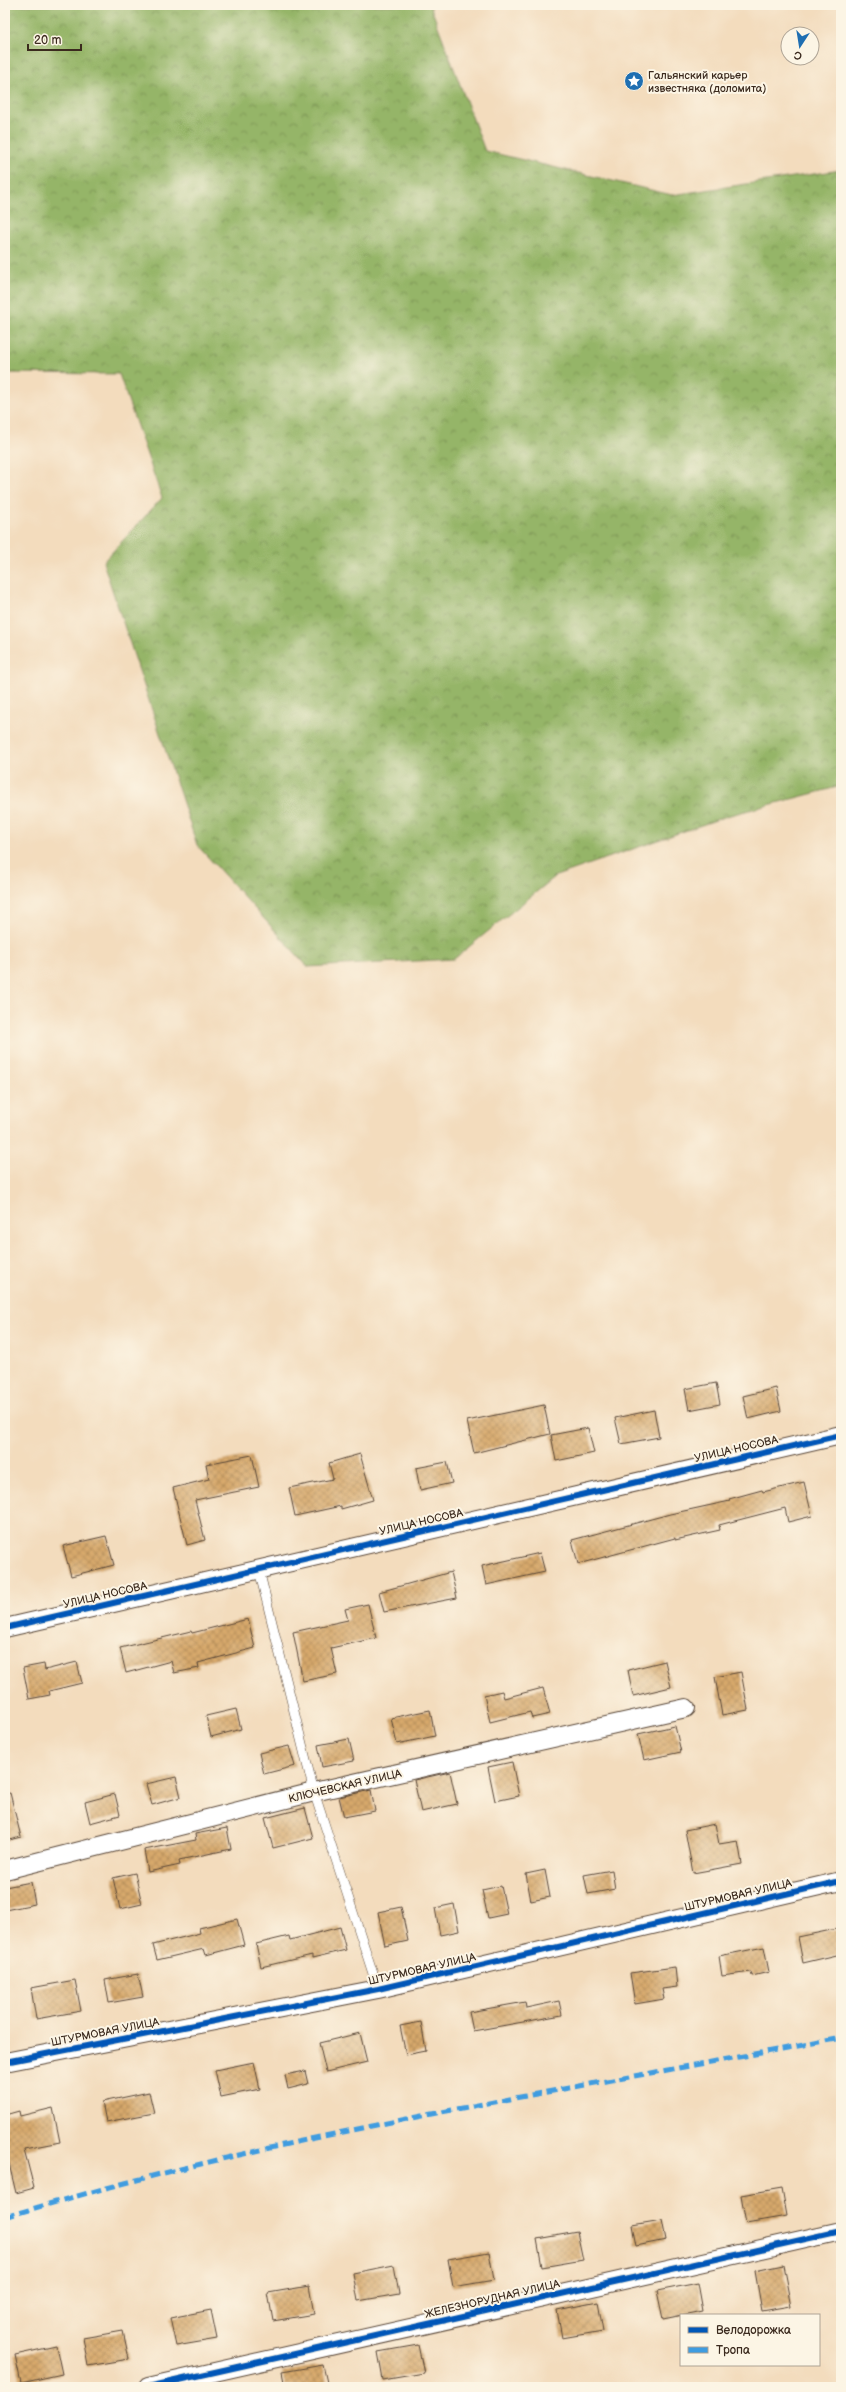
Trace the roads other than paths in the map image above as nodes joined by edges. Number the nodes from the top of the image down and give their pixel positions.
1 (841, 1435) edge
2 (259, 1570) junction
3 (5, 1628) edge
4 (686, 1708) dead end
5 (314, 1792) junction
6 (5, 1870) edge
7 (841, 1882) edge
8 (378, 1989) junction
9 (5, 2062) edge
10 (841, 2231) edge
11 (148, 2387) edge

1 - 2 street, УЛИЦА НОСОВА
2 - 3 street, УЛИЦА НОСОВА
2 - 5 lane
4 - 5 street, КЛЮЧЕВСКАЯ УЛИЦА
5 - 6 street, КЛЮЧЕВСКАЯ УЛИЦА
5 - 8 lane
7 - 8 street, ШТУРМОВАЯ УЛИЦА
8 - 9 street, ШТУРМОВАЯ УЛИЦА
10 - 11 street, ЖЕЛЕЗНОРУДНАЯ УЛИЦА

